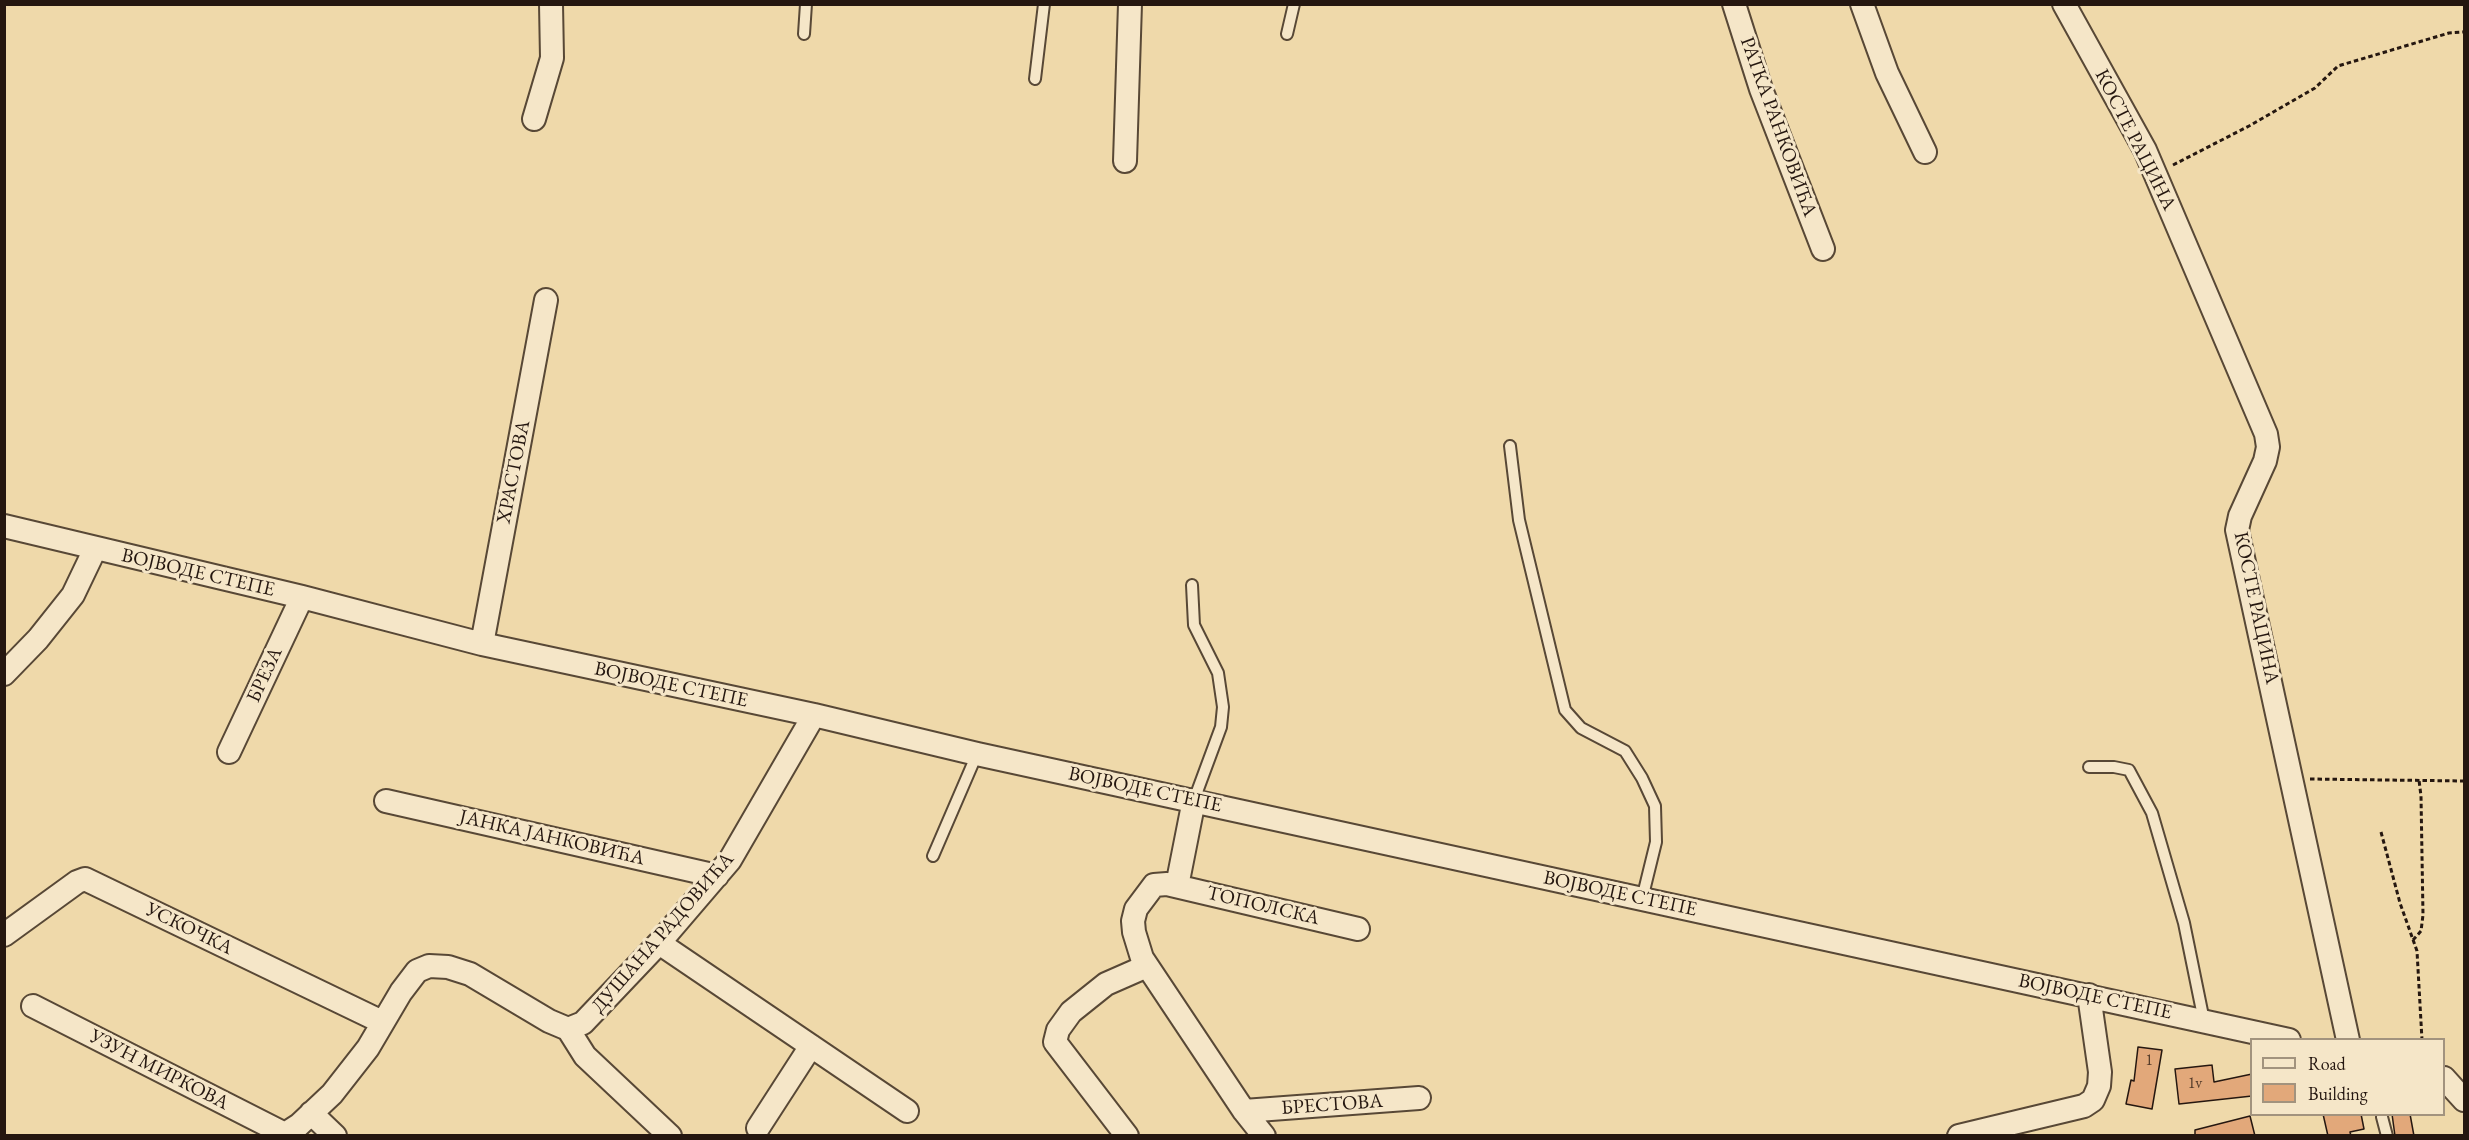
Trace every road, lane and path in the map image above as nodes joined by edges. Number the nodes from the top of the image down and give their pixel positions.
1 (551, 4) edge
2 (806, 4) edge
3 (1044, 4) edge
4 (1130, 4) edge
5 (1294, 4) edge
6 (1734, 4) edge
7 (1862, 4) edge
8 (2064, 4) edge
9 (2464, 32) edge
10 (804, 34) dead end
11 (1287, 34) dead end
12 (1035, 78) dead end
13 (534, 119) dead end
14 (1925, 152) dead end
15 (1125, 161) dead end
16 (2155, 174) junction
17 (1823, 249) dead end
18 (546, 300) dead end
19 (1510, 446) dead end
20 (4, 526) edge
21 (95, 549) junction
22 (1192, 585) dead end
23 (302, 597) junction
24 (482, 644) junction
25 (4, 674) edge
26 (814, 715) junction
27 (229, 752) dead end
28 (977, 754) junction
29 (2089, 767) dead end
30 (2293, 779) junction
31 (2419, 780) junction
32 (2464, 781) edge
33 (1194, 800) junction
34 (386, 801) dead end
35 (2381, 832) dead end
36 (933, 856) dead end
37 (717, 876) junction
38 (1172, 885) junction
39 (1642, 899) junction
40 (1358, 928) dead end
41 (4, 935) edge
42 (2413, 940) junction
43 (659, 943) junction
44 (1148, 966) junction
45 (2089, 995) junction
46 (33, 1006) dead end
47 (2204, 1021) junction
48 (382, 1022) junction
49 (568, 1029) junction
50 (2280, 1038) edge
51 (2348, 1038) edge
52 (2422, 1038) edge
53 (811, 1046) junction
54 (2445, 1077) edge
55 (2445, 1078) edge
56 (2464, 1083) edge
57 (1419, 1098) dead end
58 (2464, 1100) edge
59 (907, 1111) dead end
60 (1244, 1111) junction
61 (311, 1113) junction
62 (2382, 1118) dead end
63 (758, 1128) dead end
64 (284, 1135) edge
65 (335, 1136) edge
66 (670, 1136) edge
67 (1127, 1136) edge
68 (1264, 1136) edge
69 (1959, 1136) edge
70 (2387, 1136) edge

1 - 13 street
2 - 10 lane
3 - 12 lane
4 - 15 street
5 - 11 lane
6 - 17 street, РАТКА РАНКОВИЋА
7 - 14 street
8 - 16 street, КОСТЕ РАЦИНА
9 - 16 path
16 - 30 street, КОСТЕ РАЦИНА
18 - 24 street, ХРАСТОВА
19 - 39 lane
20 - 21 street, ВОЈВОДЕ СТЕПЕ
21 - 23 street, ВОЈВОДЕ СТЕПЕ
21 - 25 street
22 - 33 lane
23 - 24 street, ВОЈВОДЕ СТЕПЕ
23 - 27 street, БРЕЗА
24 - 26 street, ВОЈВОДЕ СТЕПЕ
26 - 28 street, ВОЈВОДЕ СТЕПЕ
26 - 37 street, ДУШАНА РАДОВИЋА
28 - 33 street, ВОЈВОДЕ СТЕПЕ
28 - 36 lane
29 - 47 lane
30 - 31 path
30 - 51 street, КОСТЕ РАЦИНА
31 - 32 path
31 - 42 path
33 - 38 street
33 - 39 street, ВОЈВОДЕ СТЕПЕ
34 - 37 street, ЈАНКА ЈАНКОВИЋА
35 - 42 path
37 - 43 street, ДУШАНА РАДОВИЋА
38 - 40 street, ТОПОЛСКА
38 - 44 street
39 - 45 street, ВОЈВОДЕ СТЕПЕ
41 - 48 street, УСКОЧКА
42 - 52 path
43 - 49 street, ДУШАНА РАДОВИЋА
43 - 53 street
44 - 60 street
44 - 67 street
45 - 47 street, ВОЈВОДЕ СТЕПЕ
45 - 69 street
46 - 64 street, УЗУН МИРКОВА
47 - 50 street, ВОЈВОДЕ СТЕПЕ
48 - 49 street
48 - 61 street
49 - 66 street
53 - 59 street
53 - 63 street
54 - 56 street
55 - 58 street
57 - 60 street, БРЕСТОВА
60 - 68 street
61 - 64 street
61 - 65 street
62 - 70 lane

